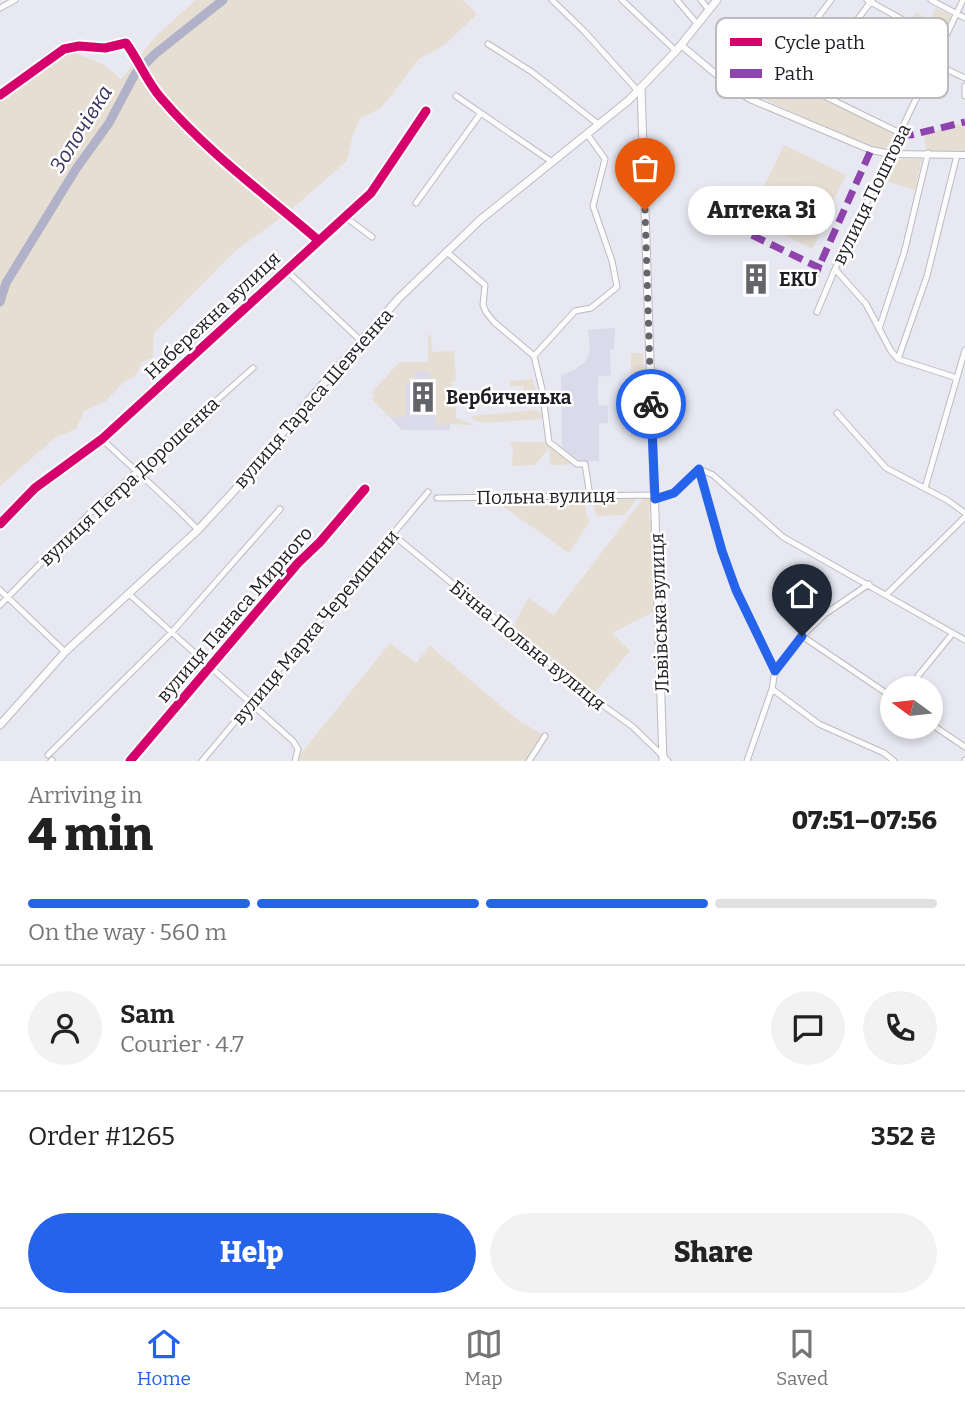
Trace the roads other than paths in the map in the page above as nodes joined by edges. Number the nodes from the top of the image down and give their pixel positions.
1 (15, 0) edge
2 (552, 0) edge
3 (622, 0) edge
4 (677, 0) edge
5 (701, 0) edge
6 (717, 0) edge
7 (831, 0) edge
8 (931, 0) edge
9 (963, 0) edge
10 (870, 1) edge
11 (0, 8) edge
12 (709, 10) junction
13 (957, 14) junction
14 (818, 18) edge
15 (859, 18) edge
16 (900, 18) edge
17 (965, 18) edge
18 (698, 25) junction
19 (948, 32) edge
20 (488, 44) dead end
21 (678, 48) junction
22 (948, 72) edge
23 (716, 76) edge
24 (965, 78) edge
25 (965, 86) edge
26 (640, 89) junction
27 (0, 94) edge
28 (456, 96) dead end
29 (965, 96) edge
30 (748, 98) edge
31 (828, 98) edge
32 (916, 98) edge
33 (426, 111) dead end
34 (481, 113) junction
35 (598, 124) junction
36 (900, 133) junction
37 (587, 134) junction
38 (928, 153) junction
39 (891, 154) junction
40 (961, 155) edge
41 (552, 162) junction
42 (416, 203) dead end
43 (344, 216) junction
44 (372, 237) dead end
45 (318, 240) junction
46 (447, 252) junction
47 (835, 269) junction
48 (286, 270) junction
49 (817, 312) dead end
50 (879, 328) junction
51 (360, 341) junction
52 (965, 350) edge
53 (534, 356) junction
54 (898, 359) junction
55 (253, 368) dead end
56 (957, 378) junction
57 (837, 413) dead end
58 (102, 439) junction
59 (699, 469) junction
60 (139, 472) junction
61 (925, 488) junction
62 (365, 489) dead end
63 (428, 492) dead end
64 (590, 496) junction
65 (655, 497) junction
66 (437, 498) dead end
67 (280, 509) dead end
68 (965, 515) edge
69 (0, 524) edge
70 (198, 530) junction
71 (392, 534) junction
72 (869, 584) junction
73 (0, 590) edge
74 (129, 594) junction
75 (887, 594) junction
76 (7, 597) junction
77 (0, 605) edge
78 (172, 632) junction
79 (953, 633) junction
80 (802, 636) junction
81 (965, 640) edge
82 (65, 652) junction
83 (209, 666) junction
84 (775, 671) junction
85 (918, 676) dead end
86 (772, 689) junction
87 (880, 689) edge
88 (250, 705) junction
89 (0, 725) edge
90 (943, 732) edge
91 (545, 736) dead end
92 (965, 747) edge
93 (50, 759) edge
94 (665, 759) edge
95 (130, 761) edge
96 (202, 761) edge
97 (295, 761) edge
98 (528, 761) edge
99 (747, 761) edge
100 (894, 761) edge

1 - 11 street
2 - 26 street
3 - 21 street
4 - 18 street
5 - 12 street
6 - 12 main road, вулиця Тараса Шевченка
7 - 14 street
8 - 13 street
9 - 13 street, вулиця Поштова
10 - 15 street
10 - 16 street
12 - 18 main road, вулиця Тараса Шевченка
13 - 17 street
13 - 19 street, вулиця Поштова
18 - 21 main road, вулиця Тараса Шевченка
20 - 35 street
21 - 23 street
21 - 26 main road, вулиця Тараса Шевченка
22 - 24 street
25 - 29 street
26 - 35 main road, вулиця Тараса Шевченка
26 - 65 main road, Львівська вулиця
27 - 45 street
28 - 34 street
30 - 39 street
31 - 36 street
32 - 36 street, вулиця Поштова
33 - 43 street, Набережна вулиця
34 - 41 street
34 - 42 street
35 - 37 main road, вулиця Тараса Шевченка
36 - 39 street, вулиця Поштова
37 - 41 main road, вулиця Тараса Шевченка
37 - 53 street
38 - 39 street
38 - 40 street
38 - 50 street
39 - 47 street, вулиця Поштова
40 - 54 street
41 - 46 main road, вулиця Тараса Шевченка
43 - 44 street
43 - 45 street, Набережна вулиця
45 - 48 street, Набережна вулиця
46 - 51 main road, вулиця Тараса Шевченка
46 - 53 street
47 - 49 street, вулиця Поштова
47 - 50 street
48 - 51 street
48 - 58 street, Набережна вулиця
50 - 54 street
51 - 70 main road, вулиця Тараса Шевченка
52 - 56 street
53 - 64 street
54 - 56 street
55 - 60 street, вулиця Петра Дорошенка
56 - 61 street
57 - 61 street
58 - 60 street
58 - 69 street, Набережна вулиця
59 - 65 street
59 - 72 street
59 - 84 street
60 - 70 street
60 - 76 street, вулиця Петра Дорошенка
61 - 68 street
62 - 83 street, вулиця Панаса Мирного
63 - 71 street, вулиця Марка Черемшини
64 - 65 street, Польна вулиця
64 - 66 street, Польна вулиця
65 - 94 main road, Львівська вулиця
67 - 78 street
68 - 75 street
70 - 74 main road, вулиця Тараса Шевченка
71 - 88 street, вулиця Марка Черемшини
71 - 94 street, Бічна Польна вулиця
72 - 75 street
72 - 80 street
73 - 76 street
74 - 78 street
74 - 82 main road, вулиця Тараса Шевченка
75 - 79 street
76 - 77 street, вулиця Петра Дорошенка
76 - 82 street
78 - 83 street
78 - 93 street
79 - 81 street
79 - 85 street
80 - 84 street
80 - 87 street
82 - 89 main road, вулиця Тараса Шевченка
83 - 88 street
83 - 95 street, вулиця Панаса Мирного
84 - 86 street
86 - 99 street
86 - 100 street
88 - 96 street, вулиця Марка Черемшини
88 - 97 street
90 - 92 street
91 - 98 street

